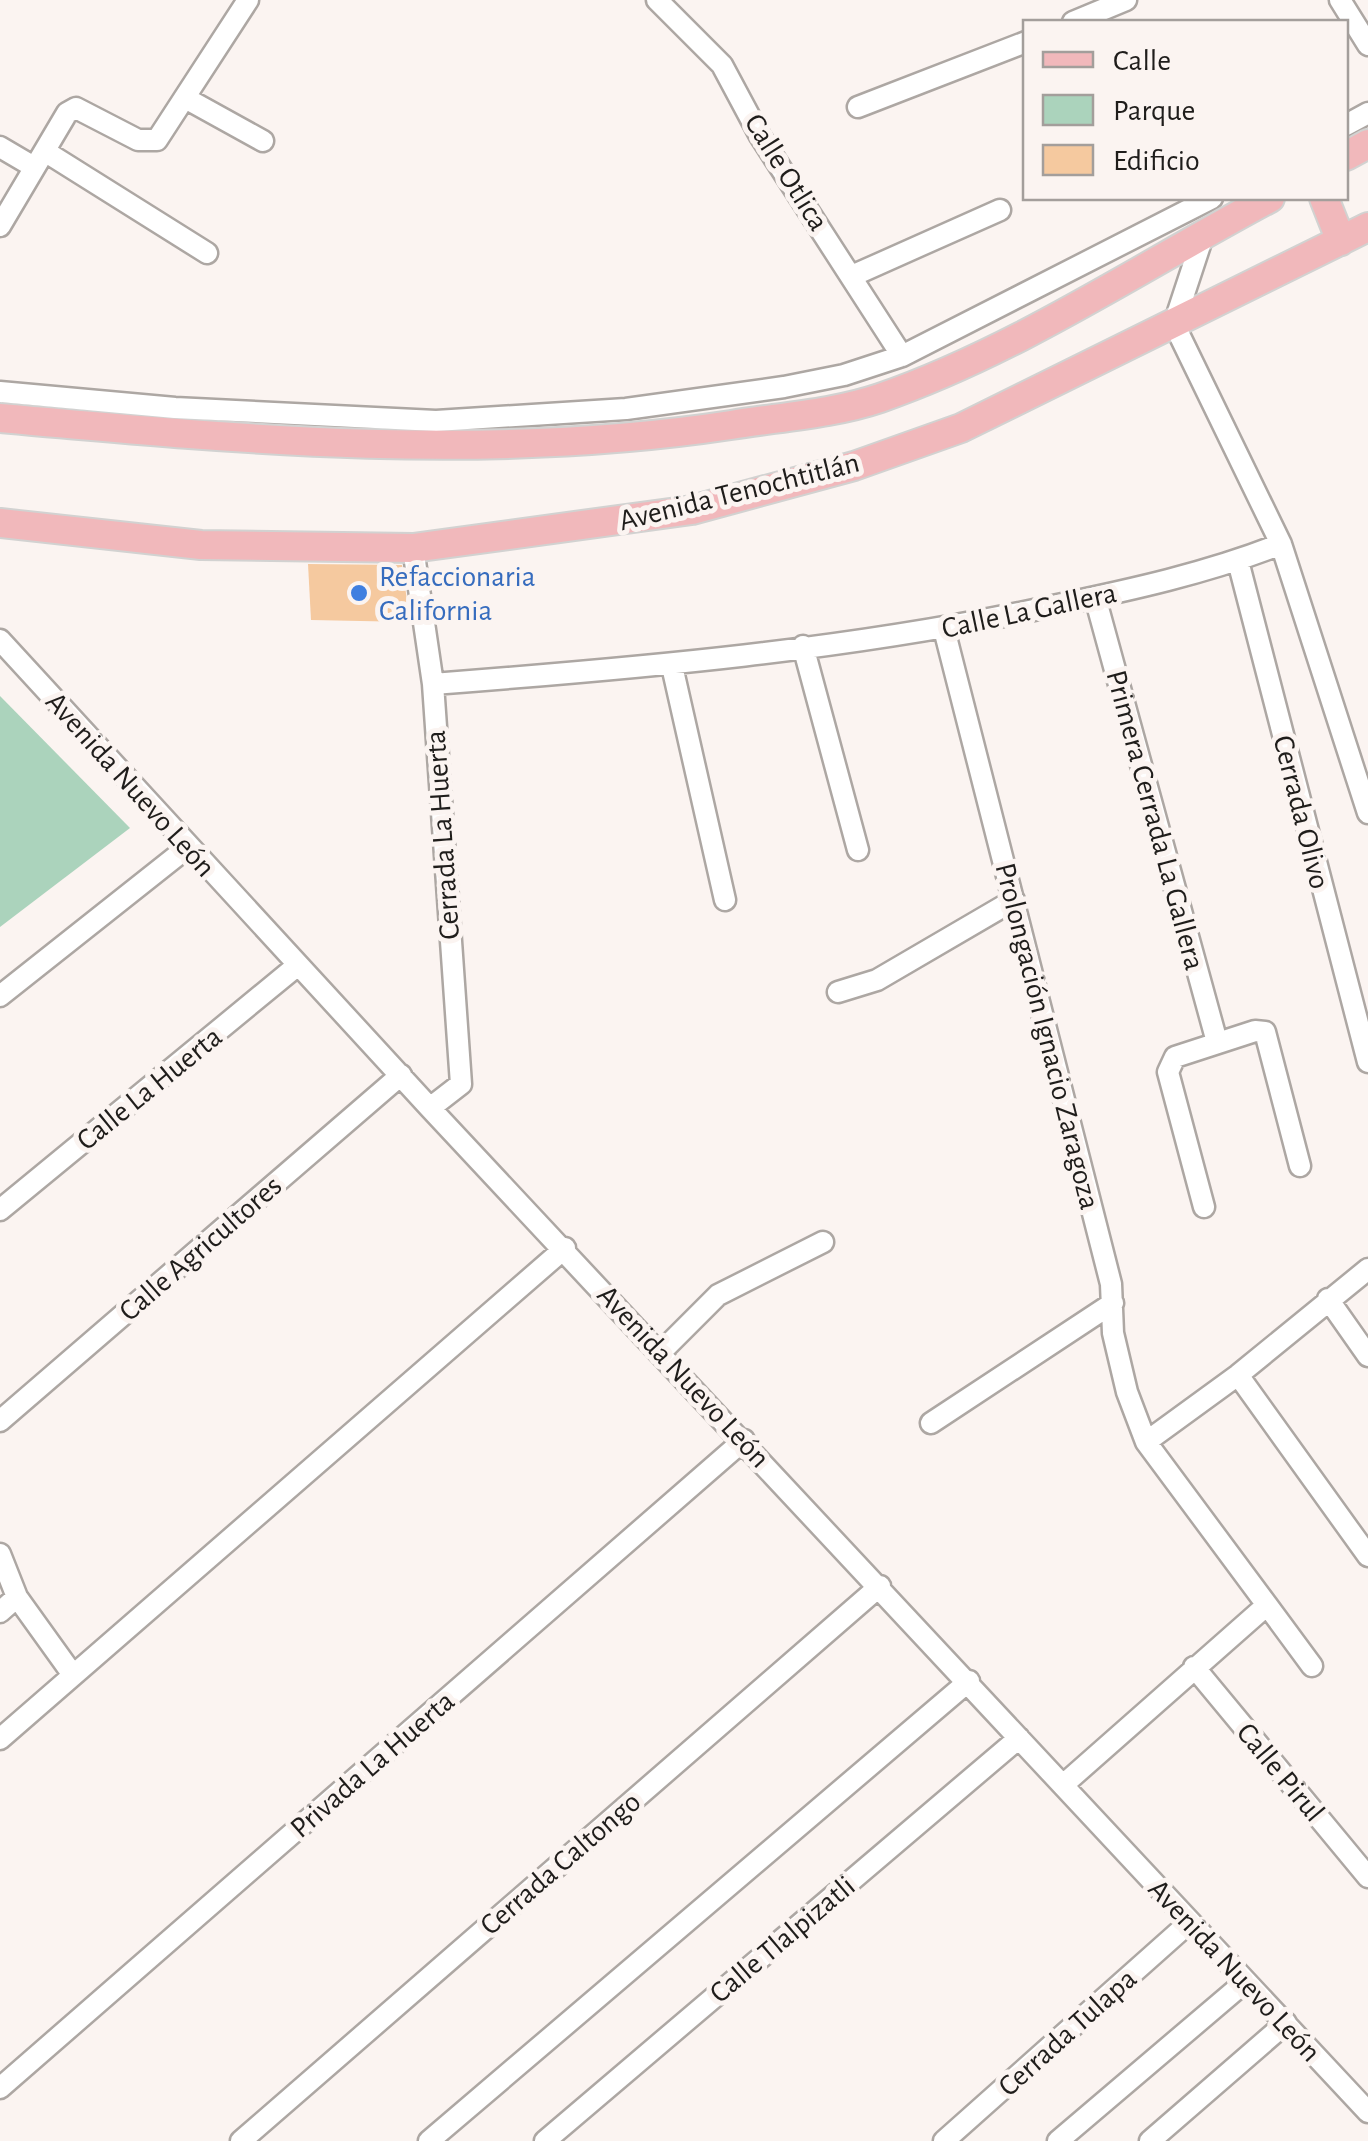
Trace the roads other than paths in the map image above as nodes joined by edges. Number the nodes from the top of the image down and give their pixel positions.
1 (248, 0) edge
2 (657, 0) edge
3 (1126, 0) edge
4 (1340, 0) edge
5 (1078, 20) edge
6 (1023, 43) edge
7 (1368, 45) edge
8 (187, 98) junction
9 (858, 108) dead end
10 (264, 142) dead end
11 (0, 147) edge
12 (40, 160) junction
13 (1208, 200) edge
14 (1266, 200) edge
15 (1325, 200) edge
16 (1000, 210) dead end
17 (0, 226) edge
18 (1368, 227) edge
19 (1204, 233) junction
20 (1341, 241) junction
21 (207, 253) dead end
22 (854, 275) junction
23 (1174, 324) junction
24 (902, 356) junction
25 (0, 392) edge
26 (0, 418) edge
27 (0, 523) edge
28 (1281, 544) junction
29 (413, 548) junction
30 (1238, 561) junction
31 (1096, 597) junction
32 (944, 629) junction
33 (0, 640) edge
34 (803, 646) junction
35 (672, 666) junction
36 (432, 684) junction
37 (1368, 813) edge
38 (188, 847) junction
39 (858, 850) dead end
40 (724, 900) dead end
41 (1014, 900) junction
42 (298, 965) junction
43 (838, 992) dead end
44 (0, 996) edge
45 (1217, 1042) junction
46 (1368, 1062) edge
47 (401, 1075) junction
48 (430, 1108) junction
49 (1300, 1166) dead end
50 (1204, 1208) dead end
51 (0, 1210) edge
52 (823, 1242) dead end
53 (564, 1248) junction
54 (1368, 1269) edge
55 (1328, 1299) junction
56 (1113, 1302) junction
57 (661, 1352) junction
58 (1368, 1356) edge
59 (1238, 1375) junction
60 (0, 1421) edge
61 (931, 1423) dead end
62 (744, 1440) junction
63 (1146, 1442) junction
64 (0, 1554) edge
65 (1368, 1556) edge
66 (880, 1586) junction
67 (17, 1597) junction
68 (1266, 1605) junction
69 (0, 1612) edge
70 (1312, 1666) dead end
71 (1194, 1668) junction
72 (74, 1675) junction
73 (969, 1681) junction
74 (1020, 1738) junction
75 (0, 1739) edge
76 (1062, 1785) junction
77 (1368, 1877) edge
78 (1190, 1922) junction
79 (1245, 1982) junction
80 (1286, 2023) junction
81 (0, 2088) edge
82 (1368, 2112) edge
83 (241, 2141) edge
84 (429, 2141) edge
85 (545, 2141) edge
86 (944, 2141) edge
87 (1058, 2141) edge
88 (1150, 2141) edge

1 - 8 street
2 - 22 street, Calle Otlica
3 - 5 street
4 - 7 street
6 - 9 street
8 - 10 street
8 - 12 street
11 - 12 street
12 - 17 street
12 - 21 street
13 - 24 street
14 - 19 main road
15 - 20 main road
16 - 22 street
18 - 20 main road, Avenida Tenochtitlán
19 - 23 street
19 - 26 main road
20 - 23 main road, Avenida Tenochtitlán
22 - 24 street, Calle Otlica
23 - 28 street
23 - 29 main road, Avenida Tenochtitlán
24 - 25 street
27 - 29 main road, Avenida Tenochtitlán
28 - 30 street, Calle La Gallera
28 - 37 street
29 - 36 street, Cerrada La Huerta
30 - 31 street, Calle La Gallera
30 - 46 street, Cerrada Olivo
31 - 32 street, Calle La Gallera
31 - 45 street, Primera Cerrada La Gallera
32 - 34 street, Calle La Gallera
32 - 41 street, Prolongación Ignacio Zaragoza
33 - 38 street, Avenida Nuevo León
34 - 35 street, Calle La Gallera
34 - 39 street
35 - 36 street, Calle La Gallera
35 - 40 street
36 - 48 street, Cerrada La Huerta
38 - 42 street, Avenida Nuevo León
38 - 44 street
41 - 43 street
41 - 56 street, Prolongación Ignacio Zaragoza
42 - 47 street, Avenida Nuevo León
42 - 51 street, Calle La Huerta
45 - 49 street
45 - 50 street
47 - 48 street, Avenida Nuevo León
47 - 60 street, Calle Agricultores
48 - 53 street, Avenida Nuevo León
52 - 57 street
53 - 57 street, Avenida Nuevo León
53 - 72 street
54 - 55 street
55 - 58 street
55 - 59 street
56 - 61 street
56 - 63 street, Prolongación Ignacio Zaragoza
57 - 62 street, Avenida Nuevo León
59 - 63 street
59 - 65 street
62 - 66 street, Avenida Nuevo León
62 - 81 street, Privada La Huerta
63 - 68 street, Prolongación Ignacio Zaragoza
64 - 67 street
66 - 73 street, Avenida Nuevo León
66 - 83 street, Cerrada Caltongo
67 - 69 street
67 - 72 street
68 - 70 street, Prolongación Ignacio Zaragoza
68 - 71 street
71 - 76 street
71 - 77 street, Calle Pirul
72 - 75 street
73 - 74 street, Avenida Nuevo León
73 - 84 street
74 - 76 street, Avenida Nuevo León
74 - 85 street, Calle Tlalpizatli
76 - 78 street, Avenida Nuevo León
78 - 79 street, Avenida Nuevo León
78 - 86 street, Cerrada Tulapa
79 - 80 street, Avenida Nuevo León
79 - 87 street
80 - 82 street, Avenida Nuevo León
80 - 88 street

